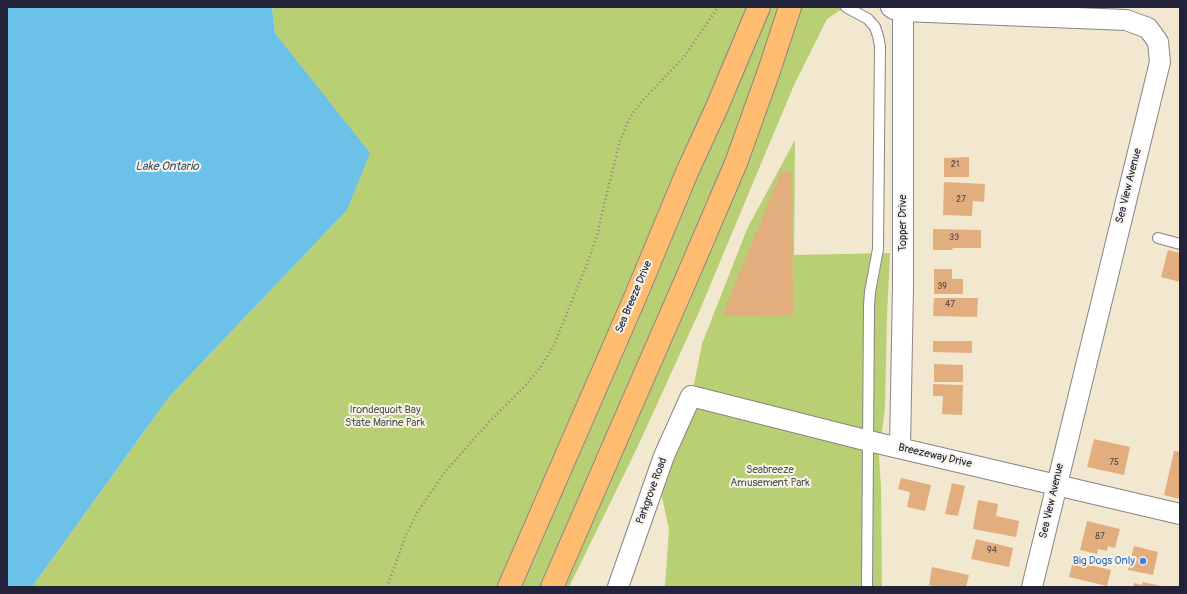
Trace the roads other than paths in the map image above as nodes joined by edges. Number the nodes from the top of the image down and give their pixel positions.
1 (759, 7) edge
2 (790, 7) edge
3 (846, 7) edge
4 (897, 9) edge
5 (1158, 238) dead end
6 (1180, 244) edge
7 (691, 396) joint
8 (868, 441) junction
9 (900, 448) junction
10 (1056, 484) junction
11 (1180, 514) edge
12 (509, 587) edge
13 (552, 587) edge
14 (618, 587) edge
15 (867, 587) edge
16 (1032, 587) edge

1 - 12 main road, Sea Breeze Drive
2 - 13 main road
3 - 8 lane
4 - 9 street, Topper Drive
4 - 10 street, Sea View Avenue
5 - 6 lane
7 - 8 street, Breezeway Drive
7 - 14 street, Parkgrove Road
8 - 9 street, Breezeway Drive
8 - 15 lane
9 - 10 street, Breezeway Drive
10 - 11 street, Breezeway Drive
10 - 16 street, Sea View Avenue

